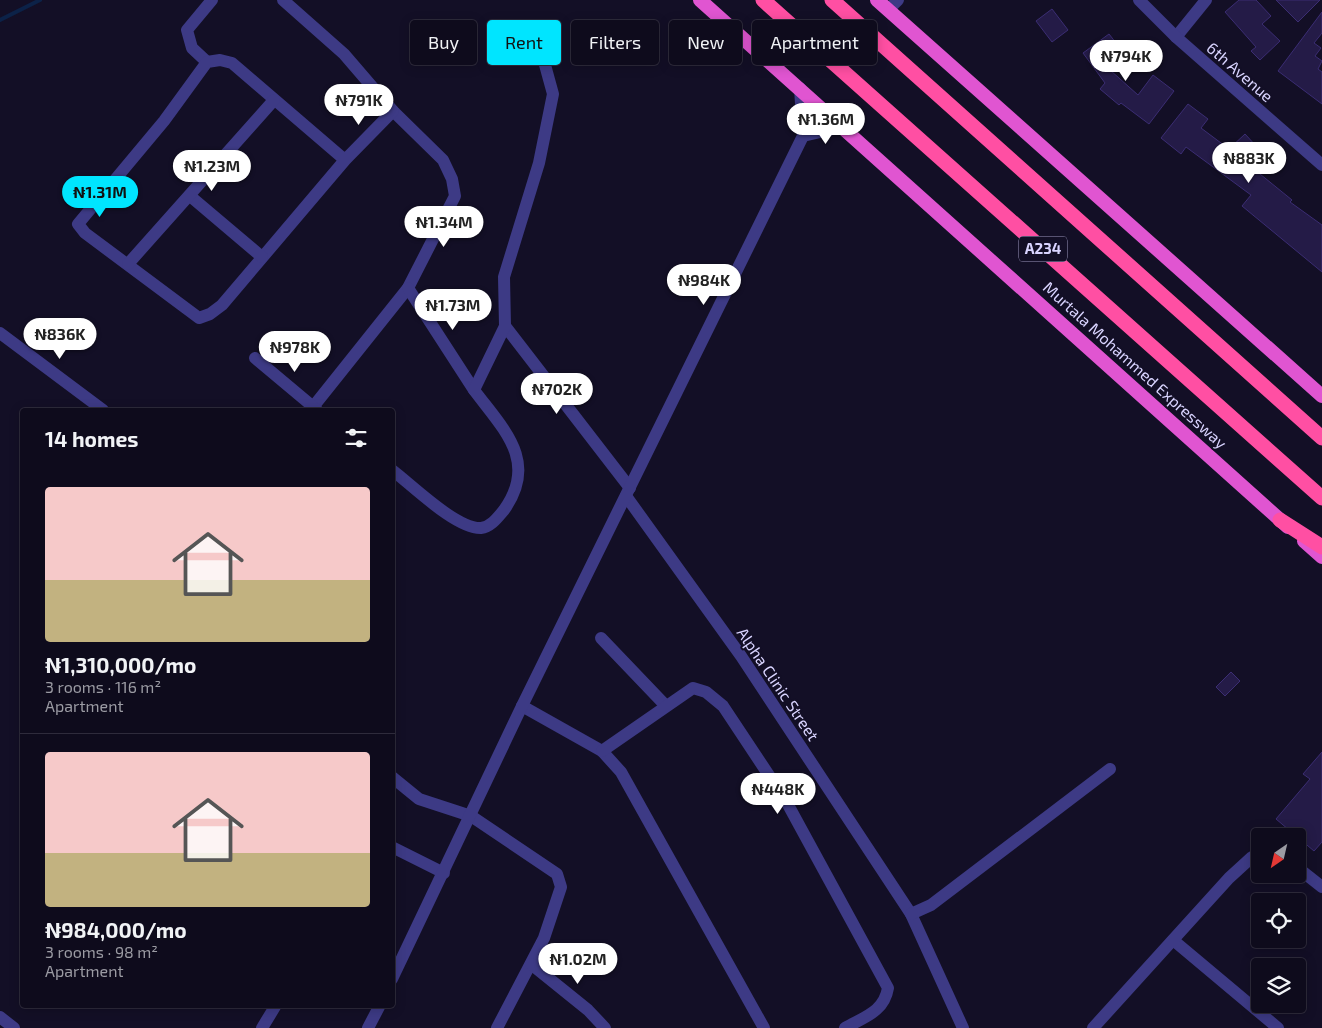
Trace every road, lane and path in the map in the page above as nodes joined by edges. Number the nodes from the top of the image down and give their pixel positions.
1 (212, 0) edge
2 (283, 0) edge
3 (700, 0) edge
4 (763, 0) edge
5 (832, 0) edge
6 (877, 0) edge
7 (1139, 0) edge
8 (1206, 0) edge
9 (893, 5) edge
10 (1176, 37) junction
11 (207, 62) junction
12 (545, 65) edge
13 (800, 88) junction
14 (274, 100) junction
15 (393, 111) junction
16 (842, 127) junction
17 (803, 136) junction
18 (345, 160) junction
19 (1322, 165) edge
20 (190, 196) junction
21 (262, 257) junction
22 (128, 264) junction
23 (408, 288) junction
24 (505, 326) junction
25 (0, 333) edge
26 (255, 358) dead end
27 (474, 390) junction
28 (1322, 396) edge
29 (100, 408) edge
30 (315, 408) edge
31 (1322, 438) edge
32 (395, 477) edge
33 (628, 492) junction
34 (1322, 498) edge
35 (1280, 520) junction
36 (1322, 547) edge
37 (1322, 557) edge
38 (601, 638) dead end
39 (522, 706) junction
40 (666, 706) junction
41 (602, 751) junction
42 (1110, 769) dead end
43 (395, 780) edge
44 (471, 816) junction
45 (395, 848) edge
46 (1251, 858) edge
47 (444, 873) junction
48 (1306, 874) edge
49 (1322, 887) edge
50 (911, 914) junction
51 (1173, 940) junction
52 (531, 964) junction
53 (395, 973) edge
54 (274, 1008) edge
55 (378, 1008) edge
56 (0, 1017) edge
57 (14, 1028) edge
58 (262, 1028) edge
59 (368, 1028) edge
60 (497, 1028) edge
61 (605, 1028) edge
62 (764, 1028) edge
63 (845, 1028) edge
64 (963, 1028) edge
65 (1092, 1028) edge
66 (1278, 1028) edge

1 - 11 street
2 - 15 street
3 - 13 highway, Murtala Mohammed Expressway
4 - 34 highway, Murtala Mohammed Expressway / A234
5 - 31 highway, A234
6 - 9 highway
7 - 10 street, 6th Avenue
8 - 10 street
9 - 28 highway
10 - 19 street, 6th Avenue
11 - 14 street
11 - 22 street
12 - 24 street
13 - 16 highway, Murtala Mohammed Expressway
13 - 17 street
14 - 18 street
14 - 20 street
15 - 18 street
15 - 23 street
16 - 17 street
16 - 35 highway, Murtala Mohammed Expressway
17 - 33 street
18 - 21 street
20 - 21 street
20 - 22 street
21 - 22 street
23 - 27 street
23 - 30 street
24 - 27 street
24 - 33 street, Alpha Clinic Street
25 - 29 street
26 - 30 street
27 - 32 street
33 - 39 street
33 - 50 street, Alpha Clinic Street
35 - 36 highway
35 - 37 highway, Murtala Mohammed Expressway
38 - 40 street
39 - 41 street
39 - 44 street
40 - 41 street
40 - 63 street
41 - 62 street
42 - 50 street
43 - 44 street
44 - 47 street
44 - 52 street
45 - 47 street
46 - 51 street
47 - 53 street
48 - 49 street
50 - 64 street, Alpha Clinic Street
51 - 65 street
51 - 66 street
52 - 60 street
52 - 61 street
54 - 58 street
55 - 59 street
56 - 57 street

